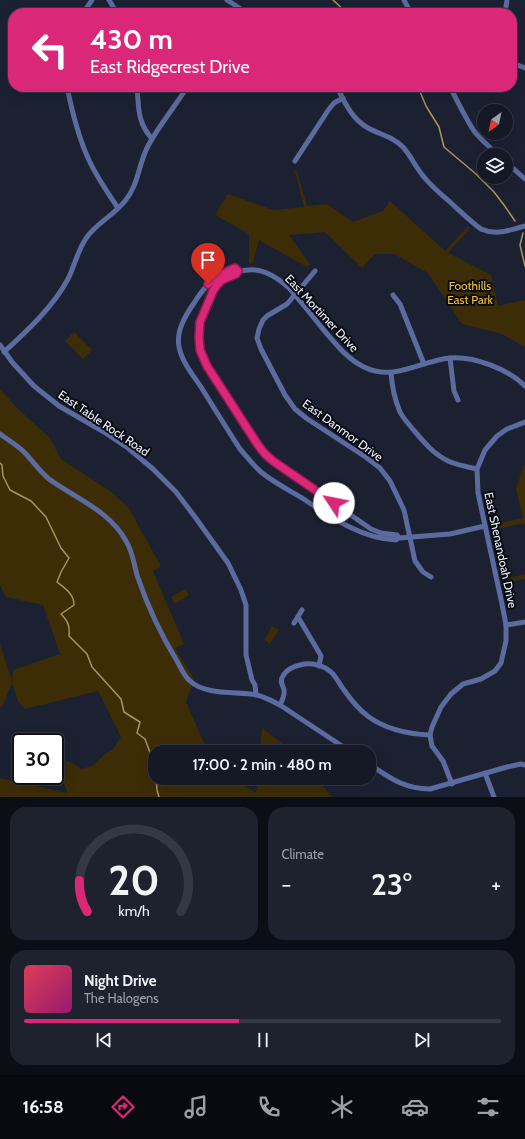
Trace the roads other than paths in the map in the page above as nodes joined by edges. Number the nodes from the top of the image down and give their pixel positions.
1 (227, 0) edge
2 (239, 8) edge
3 (68, 92) edge
4 (137, 92) edge
5 (184, 92) edge
6 (340, 92) edge
7 (453, 92) edge
8 (343, 98) junction
9 (152, 139) junction
10 (490, 148) edge
11 (295, 161) dead end
12 (513, 168) edge
13 (525, 179) edge
14 (118, 208) junction
15 (525, 226) edge
16 (238, 271) junction
17 (315, 271) dead end
18 (294, 294) junction
19 (393, 295) dead end
20 (0, 345) edge
21 (4, 352) junction
22 (450, 358) junction
23 (424, 364) junction
24 (391, 373) junction
25 (525, 386) edge
26 (458, 400) dead end
27 (525, 422) edge
28 (0, 434) edge
29 (477, 469) junction
30 (485, 526) junction
31 (410, 537) junction
32 (399, 538) junction
33 (431, 577) dead end
34 (302, 610) dead end
35 (298, 616) junction
36 (525, 622) edge
37 (294, 623) dead end
38 (506, 625) junction
39 (319, 666) junction
40 (256, 695) junction
41 (280, 705) junction
42 (430, 735) junction
43 (340, 745) edge
44 (525, 765) edge
45 (376, 768) edge
46 (485, 773) junction
47 (452, 784) junction
48 (494, 797) edge

1 - 2 street
3 - 14 street
4 - 9 street
5 - 9 street
6 - 8 street
7 - 10 street
8 - 11 street
8 - 15 street
9 - 14 street
12 - 13 street
14 - 21 street
16 - 18 street, East Mortimer Drive
16 - 32 street
16 - 32 street, East Mortimer Drive
17 - 18 street, East Danmor Drive
18 - 24 street, East Mortimer Drive
18 - 31 street, East Danmor Drive
19 - 23 street
20 - 21 street, East Table Rock Road
21 - 40 street, East Table Rock Road
22 - 23 street, East Mortimer Drive
22 - 25 street, East Mortimer Drive
22 - 26 street
23 - 24 street, East Mortimer Drive
24 - 29 street
27 - 29 street, East Shenandoah Drive
28 - 40 street
29 - 30 street, East Shenandoah Drive
30 - 31 street
30 - 38 street, East Shenandoah Drive
31 - 32 street
31 - 33 street, East Danmor Drive
34 - 35 street
35 - 37 street
35 - 39 street
36 - 38 street
38 - 42 street, East Shenandoah Drive
39 - 41 street
39 - 42 street
40 - 41 street
41 - 43 street
42 - 47 street
44 - 46 street
45 - 47 street
46 - 47 street
46 - 48 street

